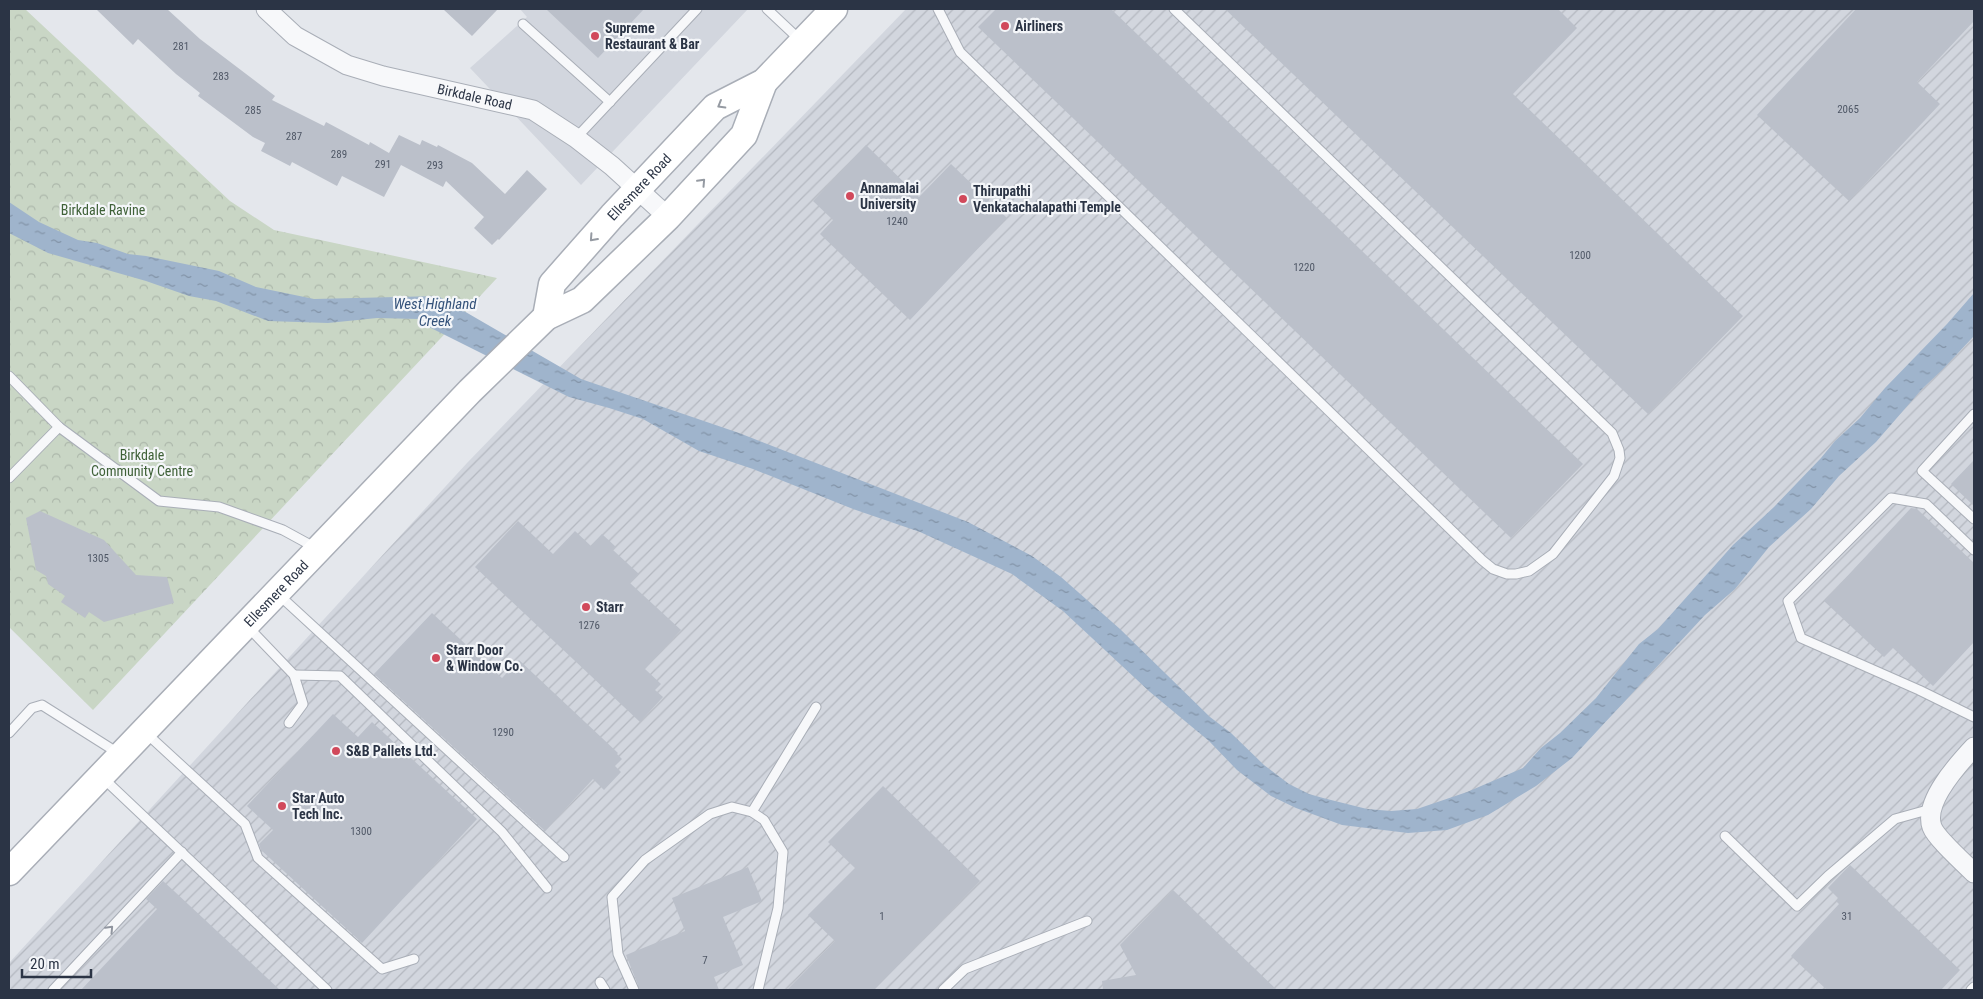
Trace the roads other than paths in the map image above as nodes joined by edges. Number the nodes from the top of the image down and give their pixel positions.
1 (266, 9) edge
2 (697, 9) edge
3 (766, 9) edge
4 (938, 9) edge
5 (1174, 9) edge
6 (828, 11) edge
7 (523, 24) dead end
8 (802, 42) junction
9 (764, 82) junction
10 (610, 102) junction
11 (576, 138) junction
12 (638, 190) junction
13 (668, 217) junction
14 (546, 317) junction
15 (9, 376) edge
16 (1974, 414) edge
17 (59, 426) junction
18 (10, 474) edge
19 (1974, 519) edge
20 (319, 549) junction
21 (1974, 550) edge
22 (277, 593) junction
23 (246, 625) junction
24 (294, 675) junction
25 (816, 707) dead end
26 (1974, 717) edge
27 (289, 722) dead end
28 (144, 731) junction
29 (9, 733) edge
30 (1974, 747) edge
31 (121, 754) junction
32 (101, 776) junction
33 (1931, 809) junction
34 (752, 812) junction
35 (1725, 836) dead end
36 (182, 852) junction
37 (564, 857) dead end
38 (9, 872) edge
39 (1974, 873) edge
40 (547, 888) dead end
41 (1087, 921) dead end
42 (414, 959) dead end
43 (1974, 987) edge
44 (53, 990) edge
45 (327, 990) edge
46 (634, 990) edge
47 (758, 990) edge
48 (944, 990) edge
49 (1971, 990) edge

1 - 11 street, Birkdale Road
2 - 10 lane
3 - 8 lane
4 - 5 lane
6 - 8 main road, Ellesmere Road
7 - 10 lane
8 - 9 main road, Ellesmere Road
9 -> 12 main road, Ellesmere Road
13 -> 9 main road, Ellesmere Road
10 - 11 lane
11 - 12 street, Birkdale Road
12 - 13 street, Birkdale Road
12 -> 14 main road, Ellesmere Road
13 - 14 main road, Ellesmere Road
14 - 20 main road, Ellesmere Road
15 - 17 lane
16 - 19 lane
17 - 18 lane
17 - 20 lane
20 - 22 main road, Ellesmere Road
21 - 26 lane
22 - 23 main road, Ellesmere Road
22 - 37 lane
23 - 24 lane
23 - 28 main road, Ellesmere Road
24 - 27 lane
24 - 40 lane
25 - 34 lane
28 - 31 main road, Ellesmere Road
28 - 42 lane
29 - 31 lane
30 - 33 street
31 - 32 main road, Ellesmere Road
32 - 36 lane
32 - 38 main road, Ellesmere Road
33 - 35 lane
33 - 39 street
34 - 46 lane
34 - 47 lane
44 -> 36 lane
36 - 45 lane
41 - 48 lane
43 - 49 lane

